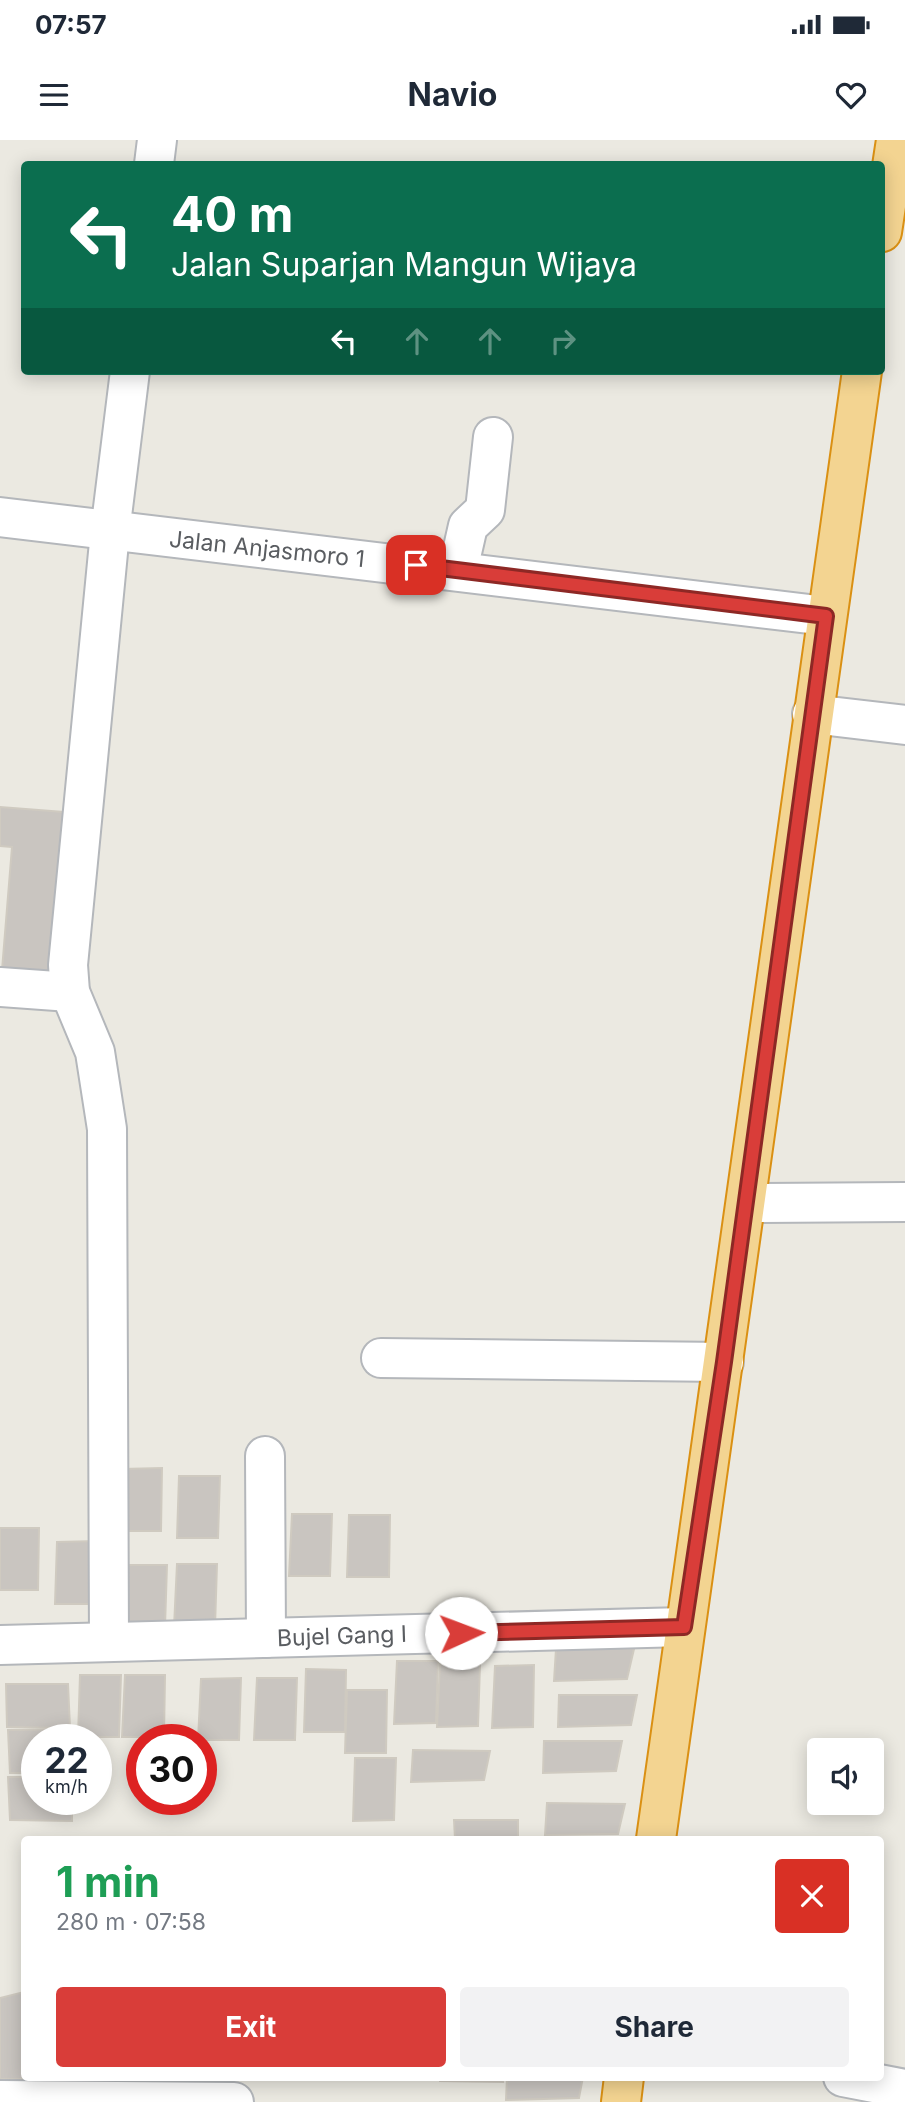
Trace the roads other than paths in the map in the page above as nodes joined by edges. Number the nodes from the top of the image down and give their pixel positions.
1 (157, 140) edge
2 (896, 140) edge
3 (154, 161) edge
4 (885, 212) edge
5 (130, 375) edge
6 (861, 375) edge
7 (493, 437) dead end
8 (0, 517) edge
9 (110, 532) junction
10 (458, 570) junction
11 (826, 616) junction
12 (813, 714) junction
13 (905, 725) edge
14 (0, 987) edge
15 (71, 992) junction
16 (905, 1202) edge
17 (746, 1203) junction
18 (381, 1359) dead end
19 (724, 1362) junction
20 (265, 1456) dead end
21 (684, 1627) junction
22 (266, 1638) junction
23 (109, 1642) junction
24 (0, 1645) edge
25 (656, 1836) edge
26 (624, 2081) edge
27 (864, 2081) edge
28 (905, 2089) edge
29 (0, 2100) edge
30 (234, 2102) edge
31 (621, 2102) edge

1 - 3 street
2 - 4 highway
5 - 9 street
6 - 11 highway
7 - 10 street
8 - 9 street, Jalan Anjasmoro 1
9 - 10 street, Jalan Anjasmoro 1
9 - 15 street
10 - 11 street, Jalan Anjasmoro 1
11 - 12 highway
12 - 13 street
12 - 17 highway
14 - 15 street
15 - 23 street
16 - 17 street
17 - 19 highway
18 - 19 street
19 - 21 highway
20 - 22 street
21 - 22 street, Bujel Gang I
21 - 25 highway
22 - 23 street, Bujel Gang I
23 - 24 street, Bujel Gang I
26 - 31 highway
27 - 28 street
29 - 30 street

